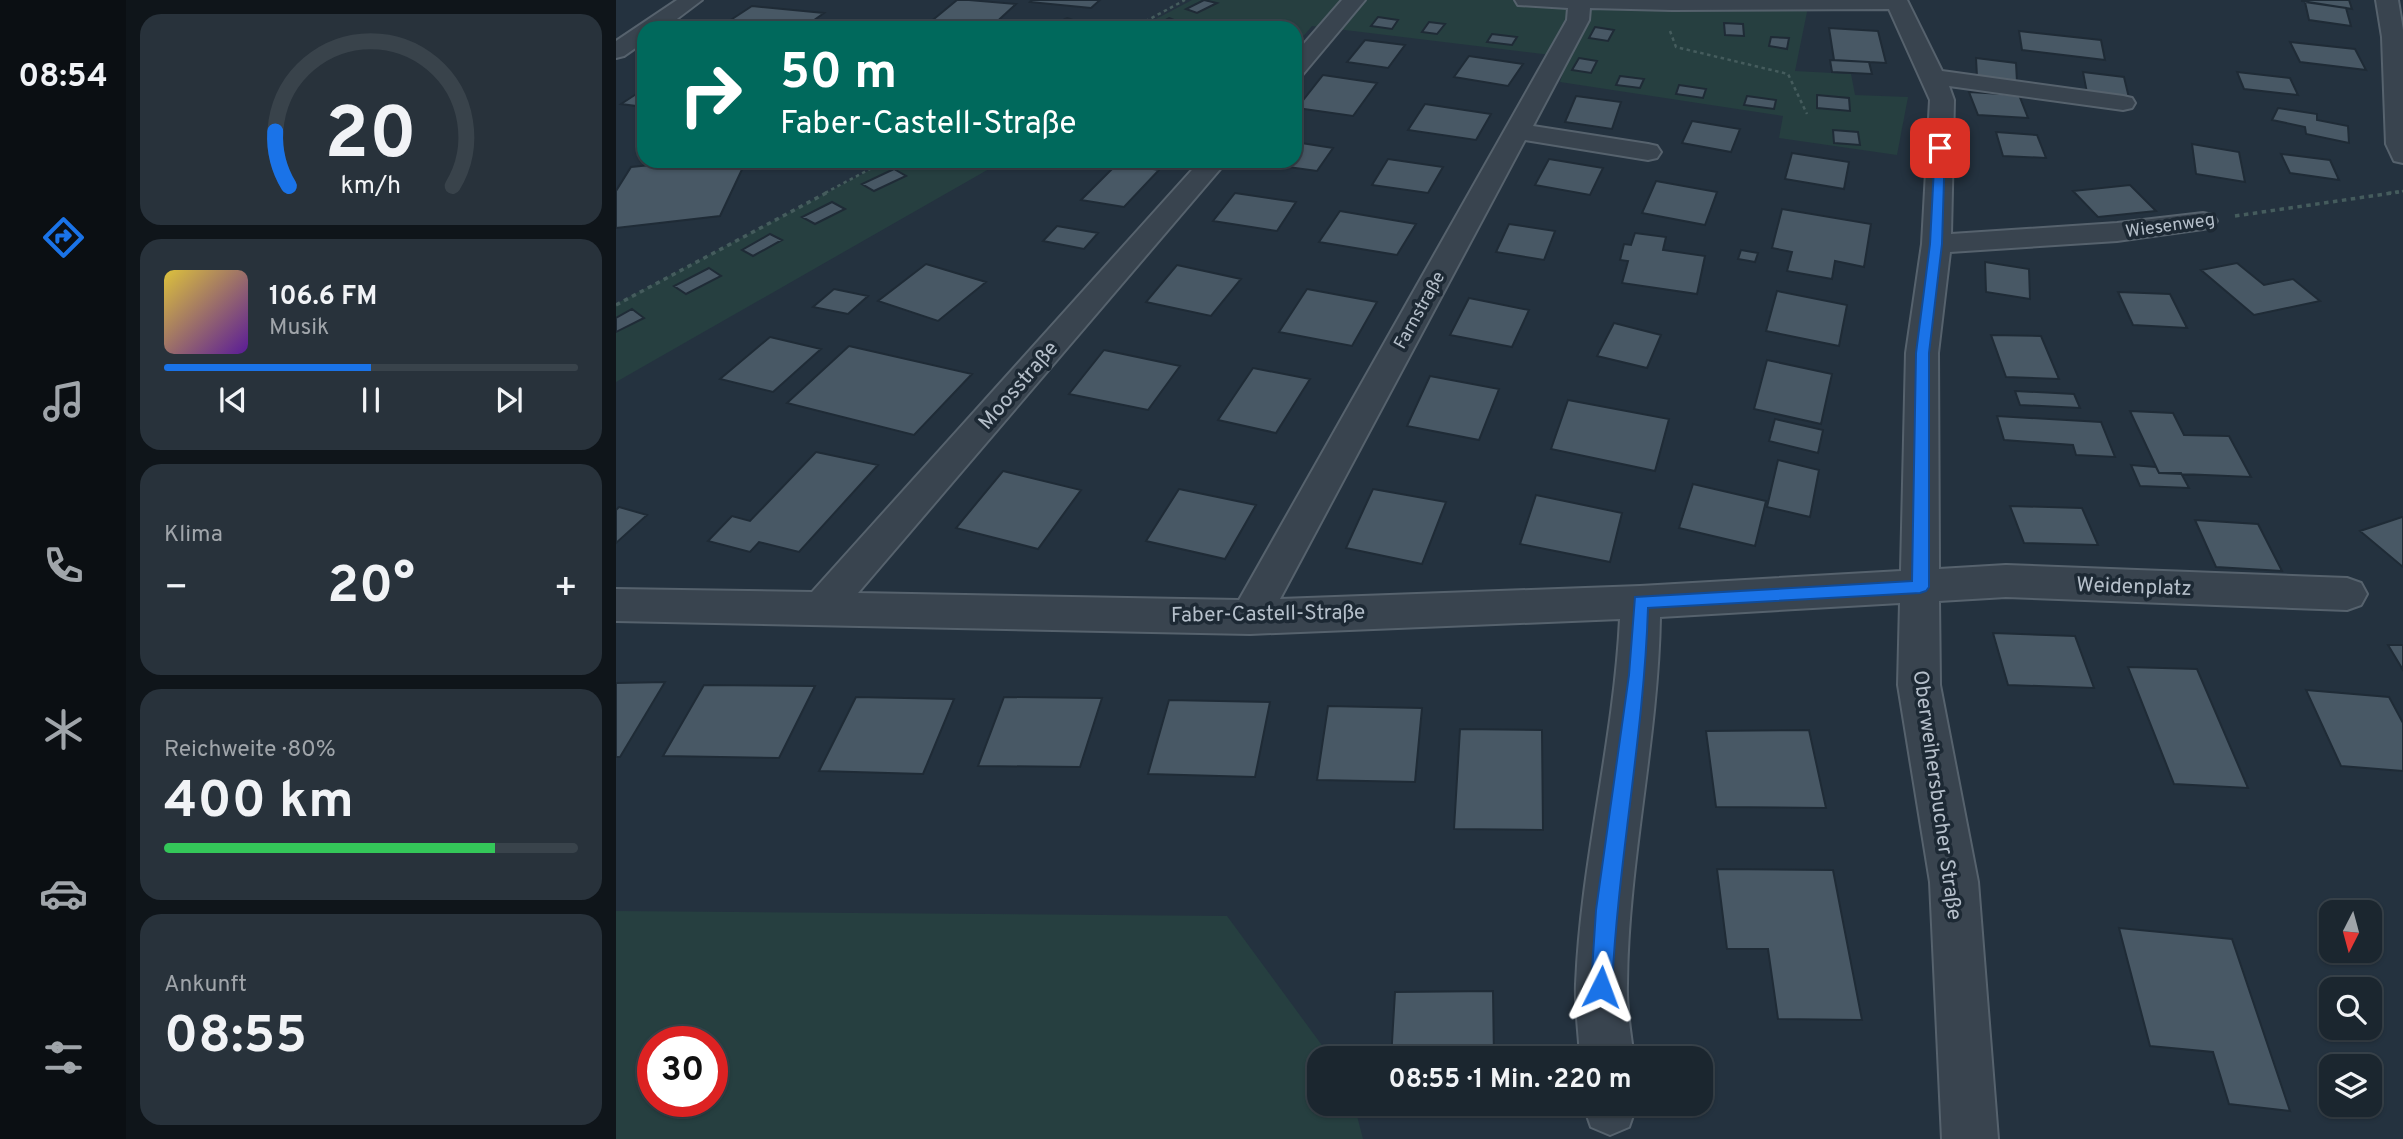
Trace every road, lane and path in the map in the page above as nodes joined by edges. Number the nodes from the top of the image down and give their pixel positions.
1 (691, 0) edge
2 (1185, 0) edge
3 (1354, 0) edge
4 (1526, 0) edge
5 (2387, 0) edge
6 (1896, 1) edge
7 (1579, 2) edge
8 (1666, 4) junction
9 (660, 21) edge
10 (1146, 21) edge
11 (637, 38) edge
12 (616, 54) edge
13 (637, 58) edge
14 (1302, 61) edge
15 (1933, 77) junction
16 (2123, 103) dead end
17 (1808, 114) dead end
18 (1517, 131) junction
19 (1648, 152) dead end
20 (2403, 155) edge
21 (872, 168) edge
22 (1208, 168) edge
23 (2403, 191) edge
24 (2203, 221) joint
25 (1936, 244) junction
26 (616, 305) edge
27 (1920, 587) junction
28 (2347, 594) dead end
29 (1640, 602) junction
30 (616, 604) edge
31 (822, 608) junction
32 (1250, 617) junction
33 (1606, 1046) edge
34 (1970, 1139) edge

1 - 9 street
2 - 10 path
3 - 14 street
4 - 7 street
5 - 20 street
6 - 8 street
6 - 15 street, Oberweihersbucher Straße
7 - 8 street
7 - 18 street, Farnstraße
8 - 17 path
11 - 12 street
12 - 13 street
15 - 16 street
15 - 25 street, Oberweihersbucher Straße
18 - 19 street
18 - 32 street, Farnstraße
21 - 26 path
22 - 31 street, Moosstraße
23 - 24 path, Wiesenweg
24 - 25 street, Wiesenweg
25 - 27 street, Oberweihersbucher Straße
27 - 28 street, Weidenplatz
27 - 29 street, Faber-Castell-Straße
27 - 34 street, Oberweihersbucher Straße
29 - 32 street, Faber-Castell-Straße
29 - 33 street
30 - 31 street, Faber-Castell-Straße
31 - 32 street, Faber-Castell-Straße

